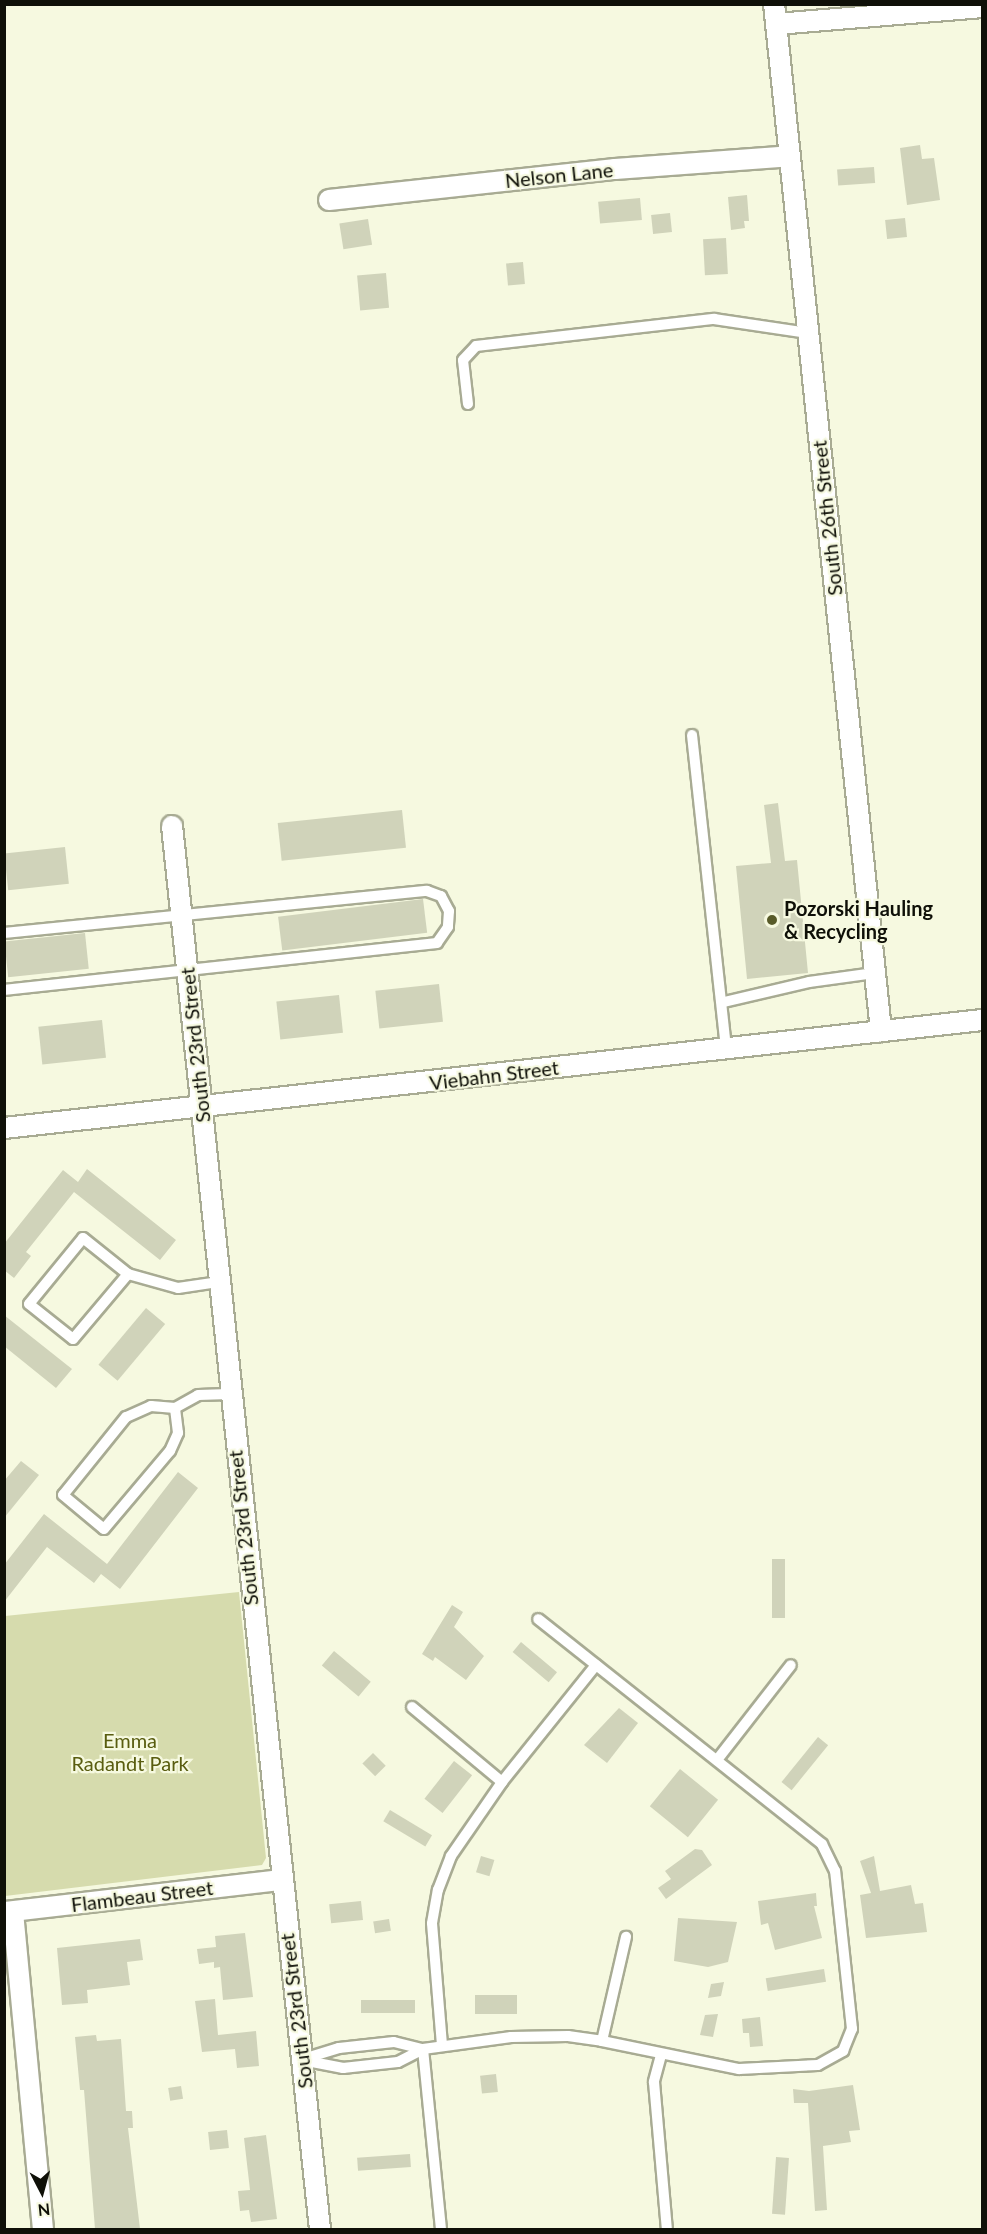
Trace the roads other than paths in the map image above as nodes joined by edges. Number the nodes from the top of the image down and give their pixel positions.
1 (982, 7) edge
2 (835, 12) edge
3 (775, 14) edge
4 (790, 156) junction
5 (329, 200) dead end
6 (808, 333) junction
7 (468, 404) dead end
8 (692, 735) dead end
9 (172, 826) dead end
10 (182, 916) junction
11 (4, 933) edge
12 (187, 969) junction
13 (874, 973) junction
14 (4, 990) edge
15 (724, 1002) junction
16 (982, 1020) edge
17 (881, 1031) junction
18 (726, 1048) junction
19 (202, 1109) junction
20 (4, 1128) edge
21 (128, 1274) junction
22 (218, 1282) junction
23 (229, 1394) junction
24 (175, 1408) junction
25 (538, 1619) dead end
26 (596, 1665) junction
27 (791, 1665) dead end
28 (412, 1707) dead end
29 (717, 1760) junction
30 (502, 1782) junction
31 (280, 1880) junction
32 (9, 1912) edge
33 (626, 1936) dead end
34 (602, 2041) junction
35 (442, 2045) junction
36 (423, 2049) junction
37 (661, 2055) junction
38 (302, 2060) junction
39 (43, 2229) edge
40 (320, 2229) edge
41 (441, 2229) edge
42 (667, 2229) edge

1 - 2 street
2 - 3 street
3 - 4 street, South 26th Street
4 - 5 street, Nelson Lane
4 - 6 street, South 26th Street
6 - 7 lane
6 - 13 street, South 26th Street
8 - 15 lane
9 - 10 street, South 23rd Street
10 - 11 lane
10 - 12 street, South 23rd Street
10 - 12 lane
12 - 14 lane
12 - 19 street, South 23rd Street
13 - 15 lane
13 - 17 street, South 26th Street
15 - 18 lane
16 - 17 street, Viebahn Street
17 - 18 street, Viebahn Street
18 - 19 street, Viebahn Street
19 - 20 street, Viebahn Street
19 - 22 street, South 23rd Street
21 - 21 lane
21 - 22 lane
22 - 23 street, South 23rd Street
23 - 24 lane
23 - 31 street, South 23rd Street
24 - 24 lane
25 - 26 lane
26 - 29 lane
26 - 30 lane
27 - 29 lane
28 - 30 lane
29 - 37 lane
30 - 35 lane
31 - 32 street, Flambeau Street
31 - 38 street, South 23rd Street
32 - 39 street
33 - 34 lane
34 - 35 lane
34 - 37 lane
35 - 36 lane
36 - 38 lane
36 - 38 lane
36 - 41 lane
37 - 42 lane
38 - 40 street, South 23rd Street

